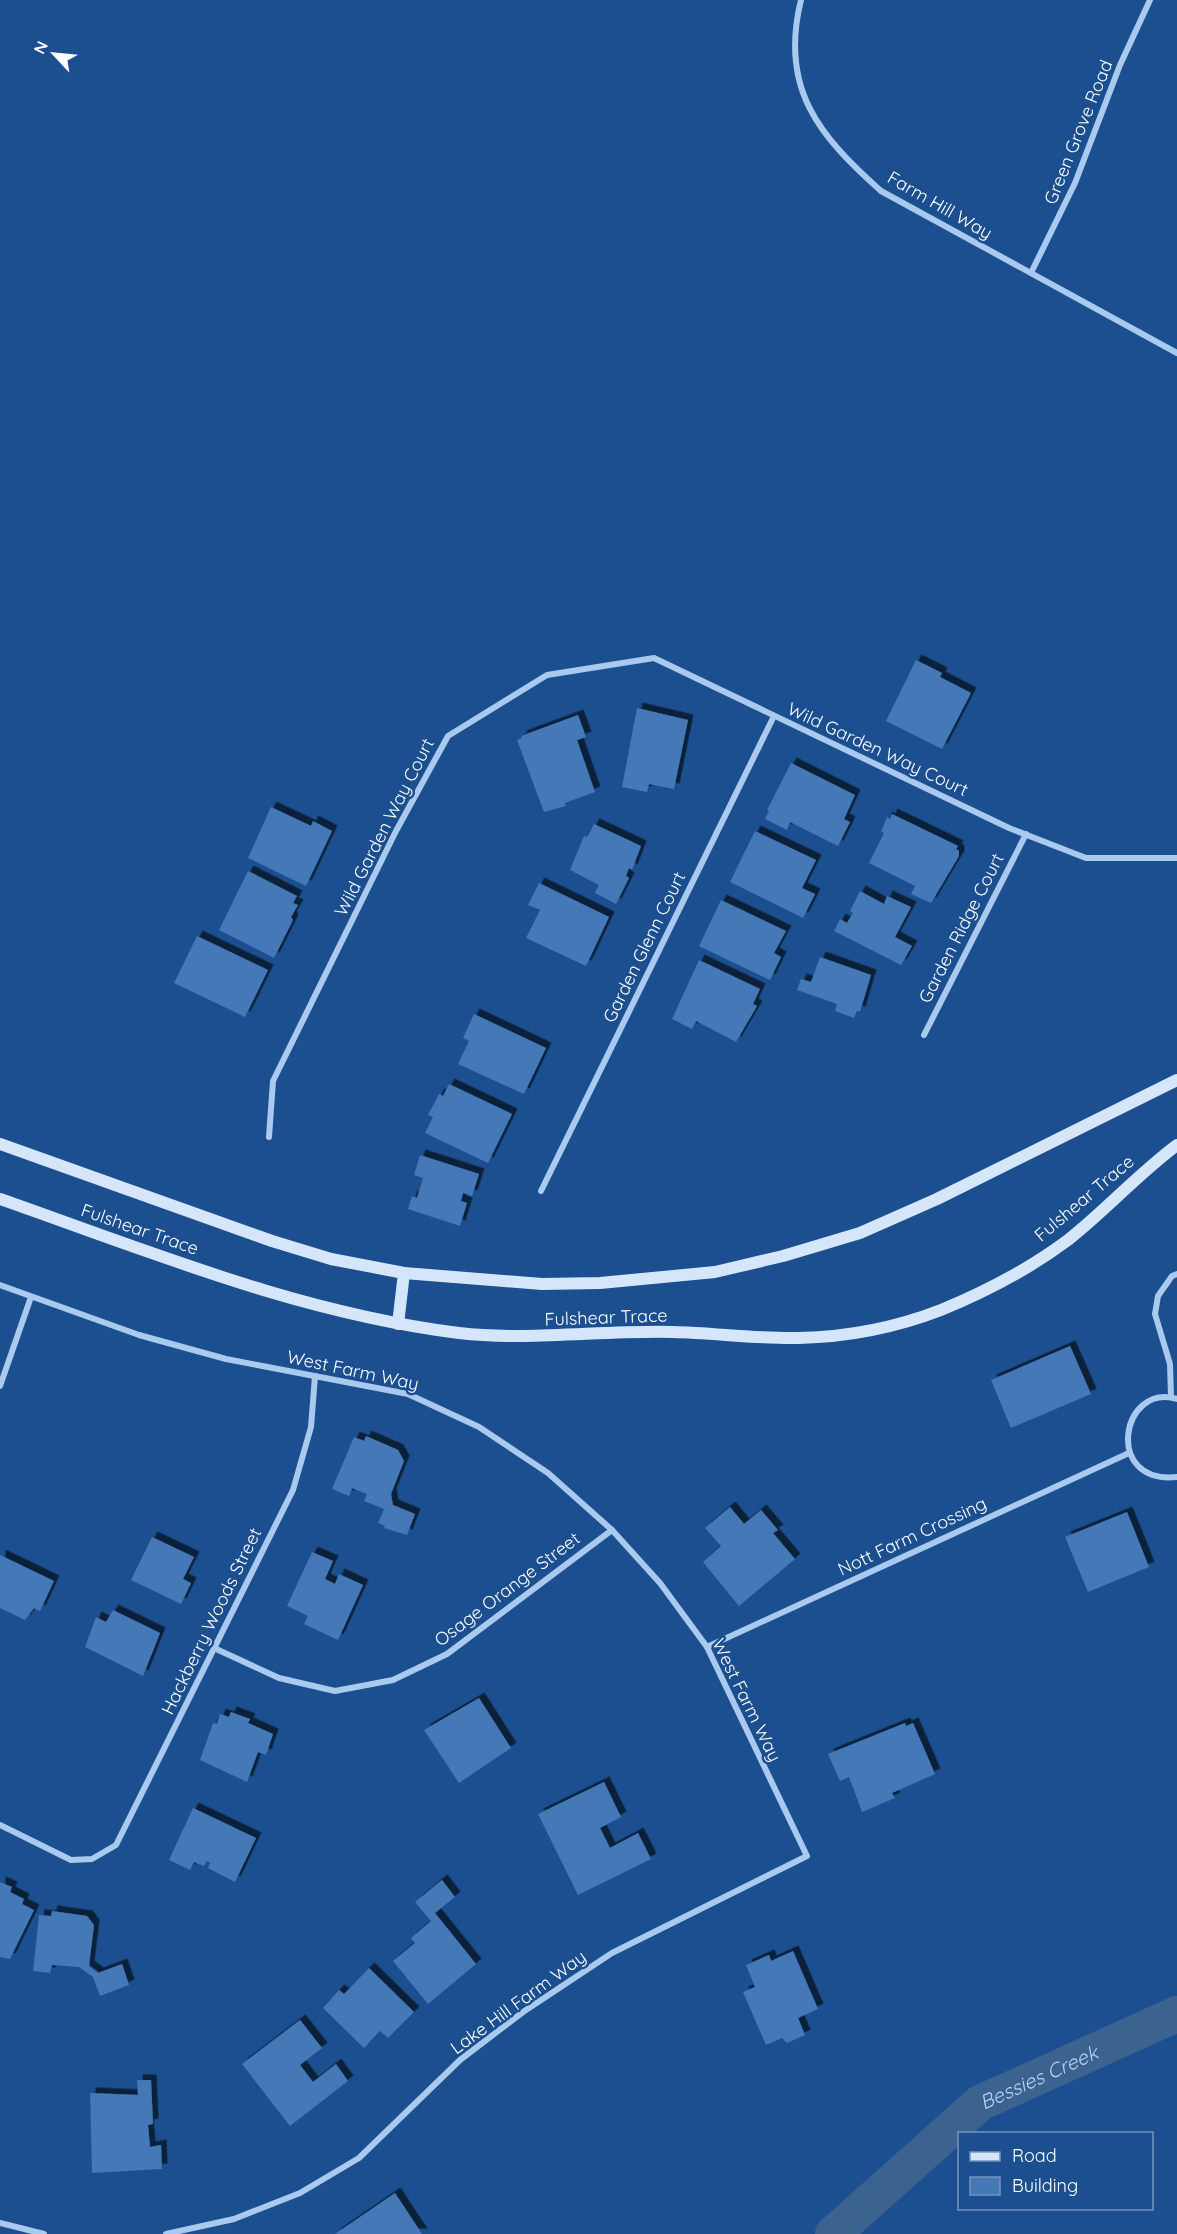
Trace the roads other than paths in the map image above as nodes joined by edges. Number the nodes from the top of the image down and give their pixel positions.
1 (801, 0) edge
2 (1150, 0) edge
3 (1031, 273) junction
4 (1177, 353) edge
5 (774, 716) junction
6 (1026, 834) junction
7 (1177, 858) edge
8 (924, 1035) dead end
9 (1177, 1080) edge
10 (269, 1137) dead end
11 (0, 1144) edge
12 (1177, 1145) edge
13 (541, 1191) dead end
14 (0, 1199) edge
15 (404, 1273) junction
16 (1177, 1274) edge
17 (0, 1285) edge
18 (31, 1297) junction
19 (398, 1324) junction
20 (315, 1376) junction
21 (0, 1386) edge
22 (1174, 1398) edge
23 (1129, 1453) junction
24 (1177, 1477) edge
25 (612, 1530) junction
26 (706, 1647) junction
27 (214, 1648) junction
28 (0, 1826) edge
29 (807, 1856) joint
30 (0, 2223) edge
31 (44, 2234) edge
32 (166, 2234) edge

1 - 3 street, Farm Hill Way
2 - 3 street, Green Grove Road
3 - 4 street, Farm Hill Way
5 - 6 street, Wild Garden Way Court
5 - 10 street, Wild Garden Way Court
5 - 13 street, Garden Glenn Court
6 - 7 street, Wild Garden Way Court
6 - 8 street, Garden Ridge Court
9 - 15 street, Fulshear Trace
11 - 15 street, Fulshear Trace
12 - 19 street, Fulshear Trace
14 - 19 street, Fulshear Trace
15 - 19 street
16 - 22 street
17 - 18 street, West Farm Way
18 - 20 street, West Farm Way
18 - 21 street
20 - 25 street, West Farm Way
20 - 27 street, Hackberry Woods Street
22 - 23 street
23 - 24 street
23 - 26 street, Nott Farm Crossing
25 - 26 street, West Farm Way
25 - 27 street, Osage Orange Street
26 - 29 street, West Farm Way
27 - 28 street, Hackberry Woods Street
29 - 32 street, Lake Hill Farm Way
30 - 31 street

